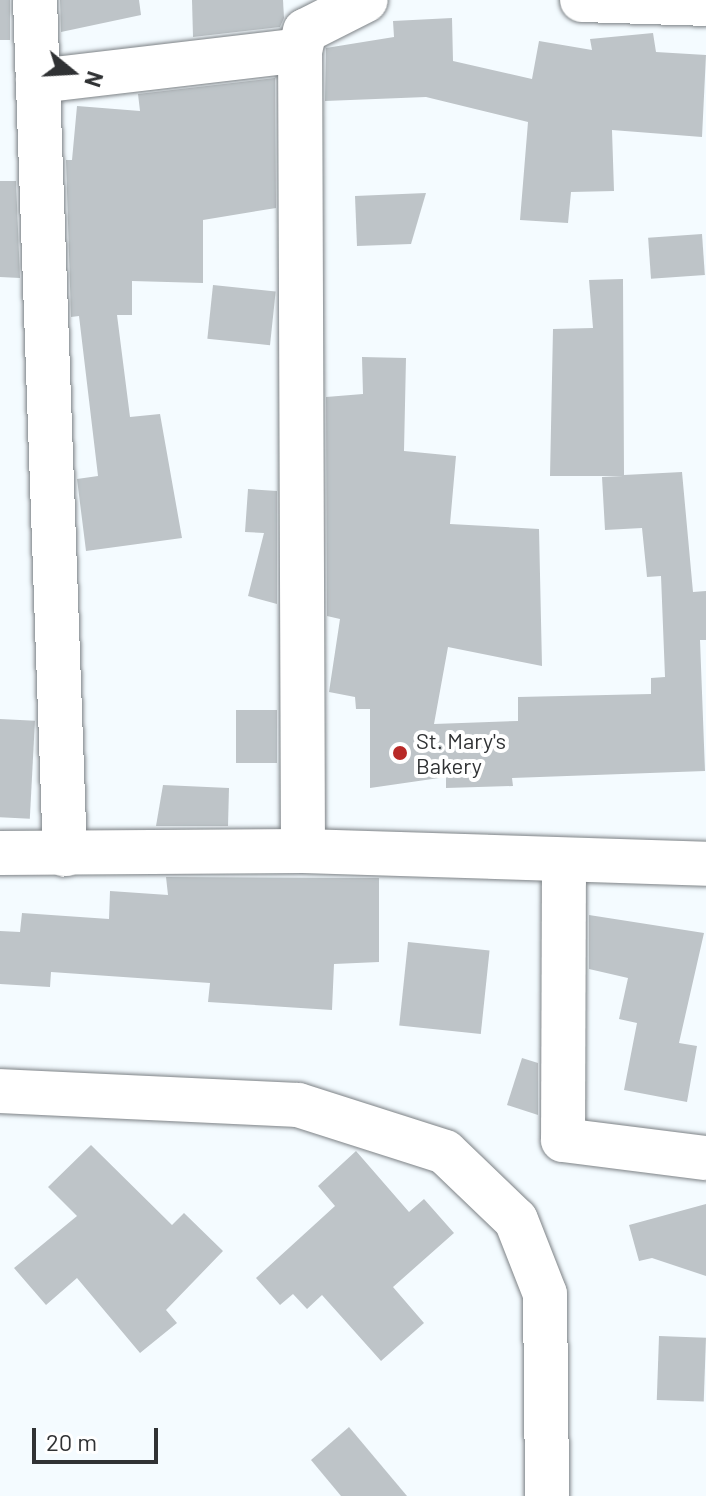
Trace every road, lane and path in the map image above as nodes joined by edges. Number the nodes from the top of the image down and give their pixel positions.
1 (35, 0) edge
2 (366, 0) edge
3 (582, 0) edge
4 (706, 4) edge
5 (300, 50) junction
6 (38, 81) junction
7 (303, 851) junction
8 (0, 853) edge
9 (65, 854) junction
10 (564, 860) junction
11 (706, 864) edge
12 (0, 1091) edge
13 (706, 1158) edge
14 (547, 1496) edge

1 - 6 street
2 - 5 street
3 - 4 street
5 - 6 street
5 - 7 street
6 - 9 street
7 - 9 street
7 - 10 street
8 - 9 street
10 - 11 street
10 - 13 street
12 - 14 street

